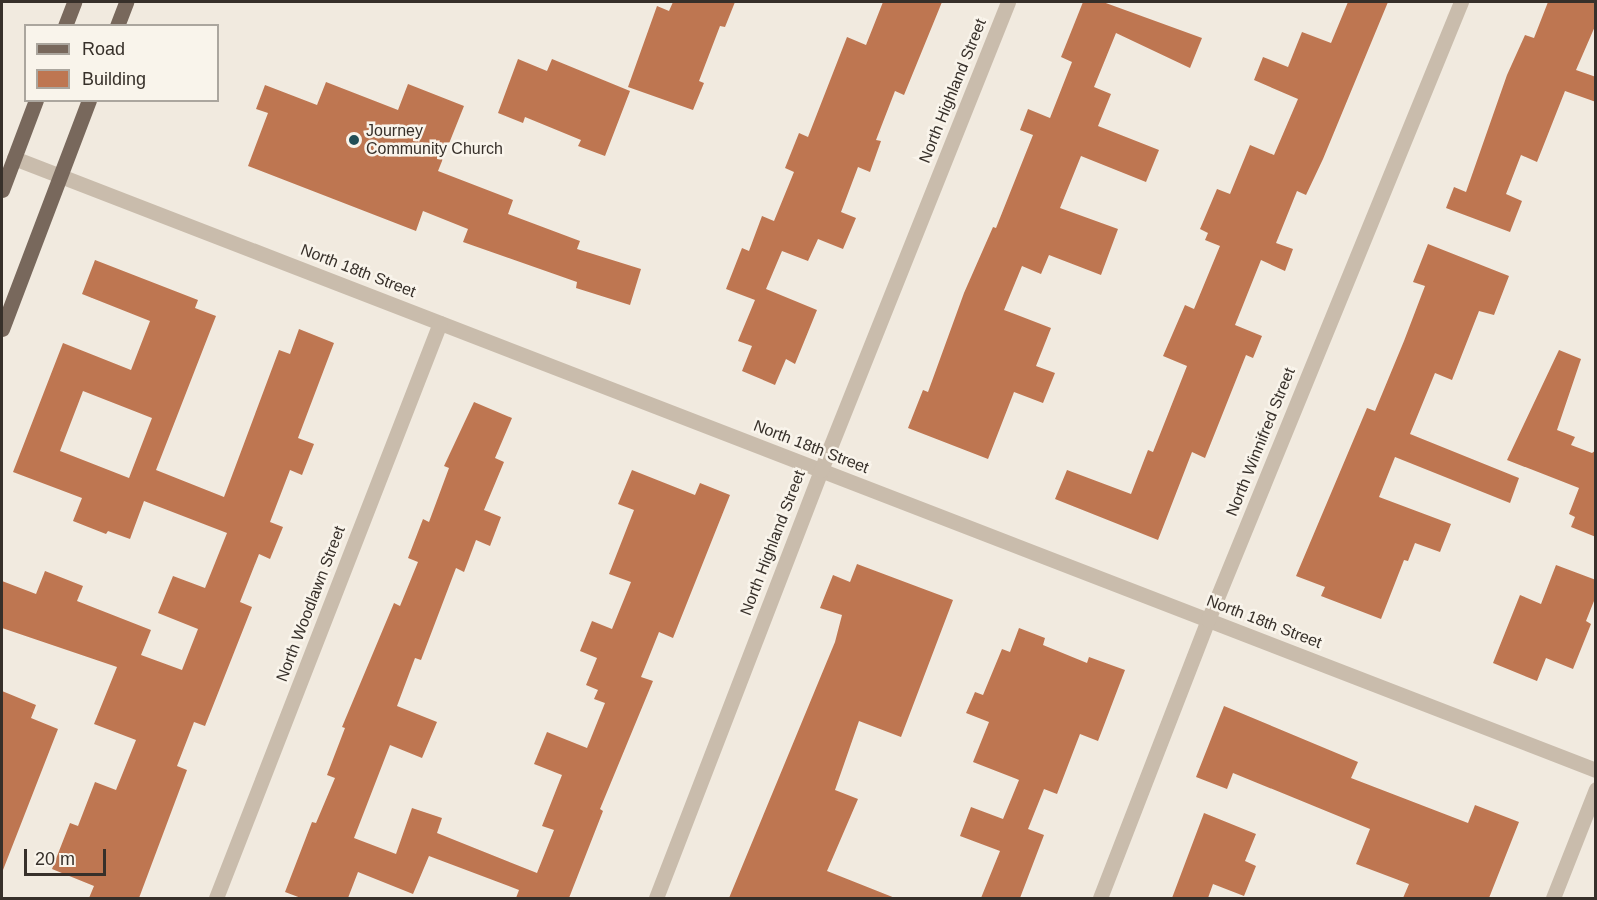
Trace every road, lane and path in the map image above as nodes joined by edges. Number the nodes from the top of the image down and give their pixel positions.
1 (74, 2) edge
2 (126, 2) edge
3 (1008, 2) edge
4 (1461, 2) edge
5 (66, 24) edge
6 (118, 24) edge
7 (35, 102) edge
8 (87, 102) edge
9 (14, 158) junction
10 (60, 176) junction
11 (2, 190) edge
12 (440, 323) junction
13 (2, 329) edge
14 (821, 470) junction
15 (1208, 620) junction
16 (1596, 770) edge
17 (1596, 789) edge
18 (216, 898) edge
19 (656, 898) edge
20 (1100, 898) edge
21 (1553, 898) edge

1 - 5 main road
2 - 6 main road
3 - 14 street, North Highland Street
4 - 15 street, North Winnifred Street
7 - 9 main road
8 - 10 main road
9 - 10 street, North 18th Street
9 - 11 main road
10 - 12 street, North 18th Street
10 - 13 main road
12 - 14 street, North 18th Street
12 - 18 street, North Woodlawn Street
14 - 15 street, North 18th Street
14 - 19 street, North Highland Street
15 - 16 street, North 18th Street
15 - 20 street, North Winnifred Street
17 - 21 street

